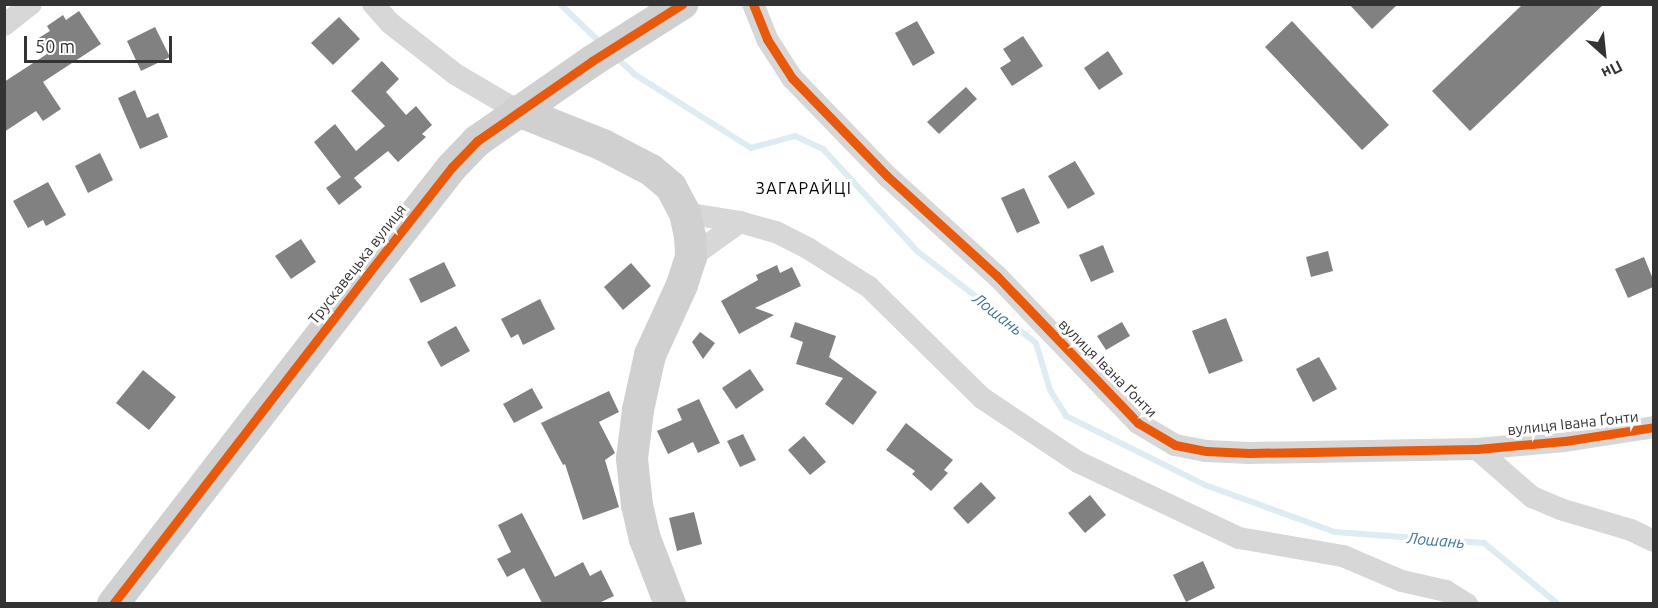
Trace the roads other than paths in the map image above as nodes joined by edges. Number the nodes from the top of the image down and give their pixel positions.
1 (31, 4) edge
2 (373, 4) edge
3 (682, 4) edge
4 (753, 4) edge
5 (4, 25) edge
6 (518, 111) junction
7 (685, 213) junction
8 (740, 222) junction
9 (691, 257) junction
10 (1653, 428) edge
11 (1477, 449) junction
12 (1653, 541) edge
13 (112, 603) edge
14 (670, 603) edge
15 (1467, 603) edge

1 - 5 street
2 - 6 street
3 - 6 main road, Трускавецька вулиця
4 - 11 street, вулиця Івана Ґонти
6 - 7 main road
6 - 13 main road, Трускавецька вулиця
7 - 8 street
7 - 9 main road
8 - 9 street
8 - 15 street
9 - 14 main road
10 - 11 street, вулиця Івана Ґонти
11 - 12 street

